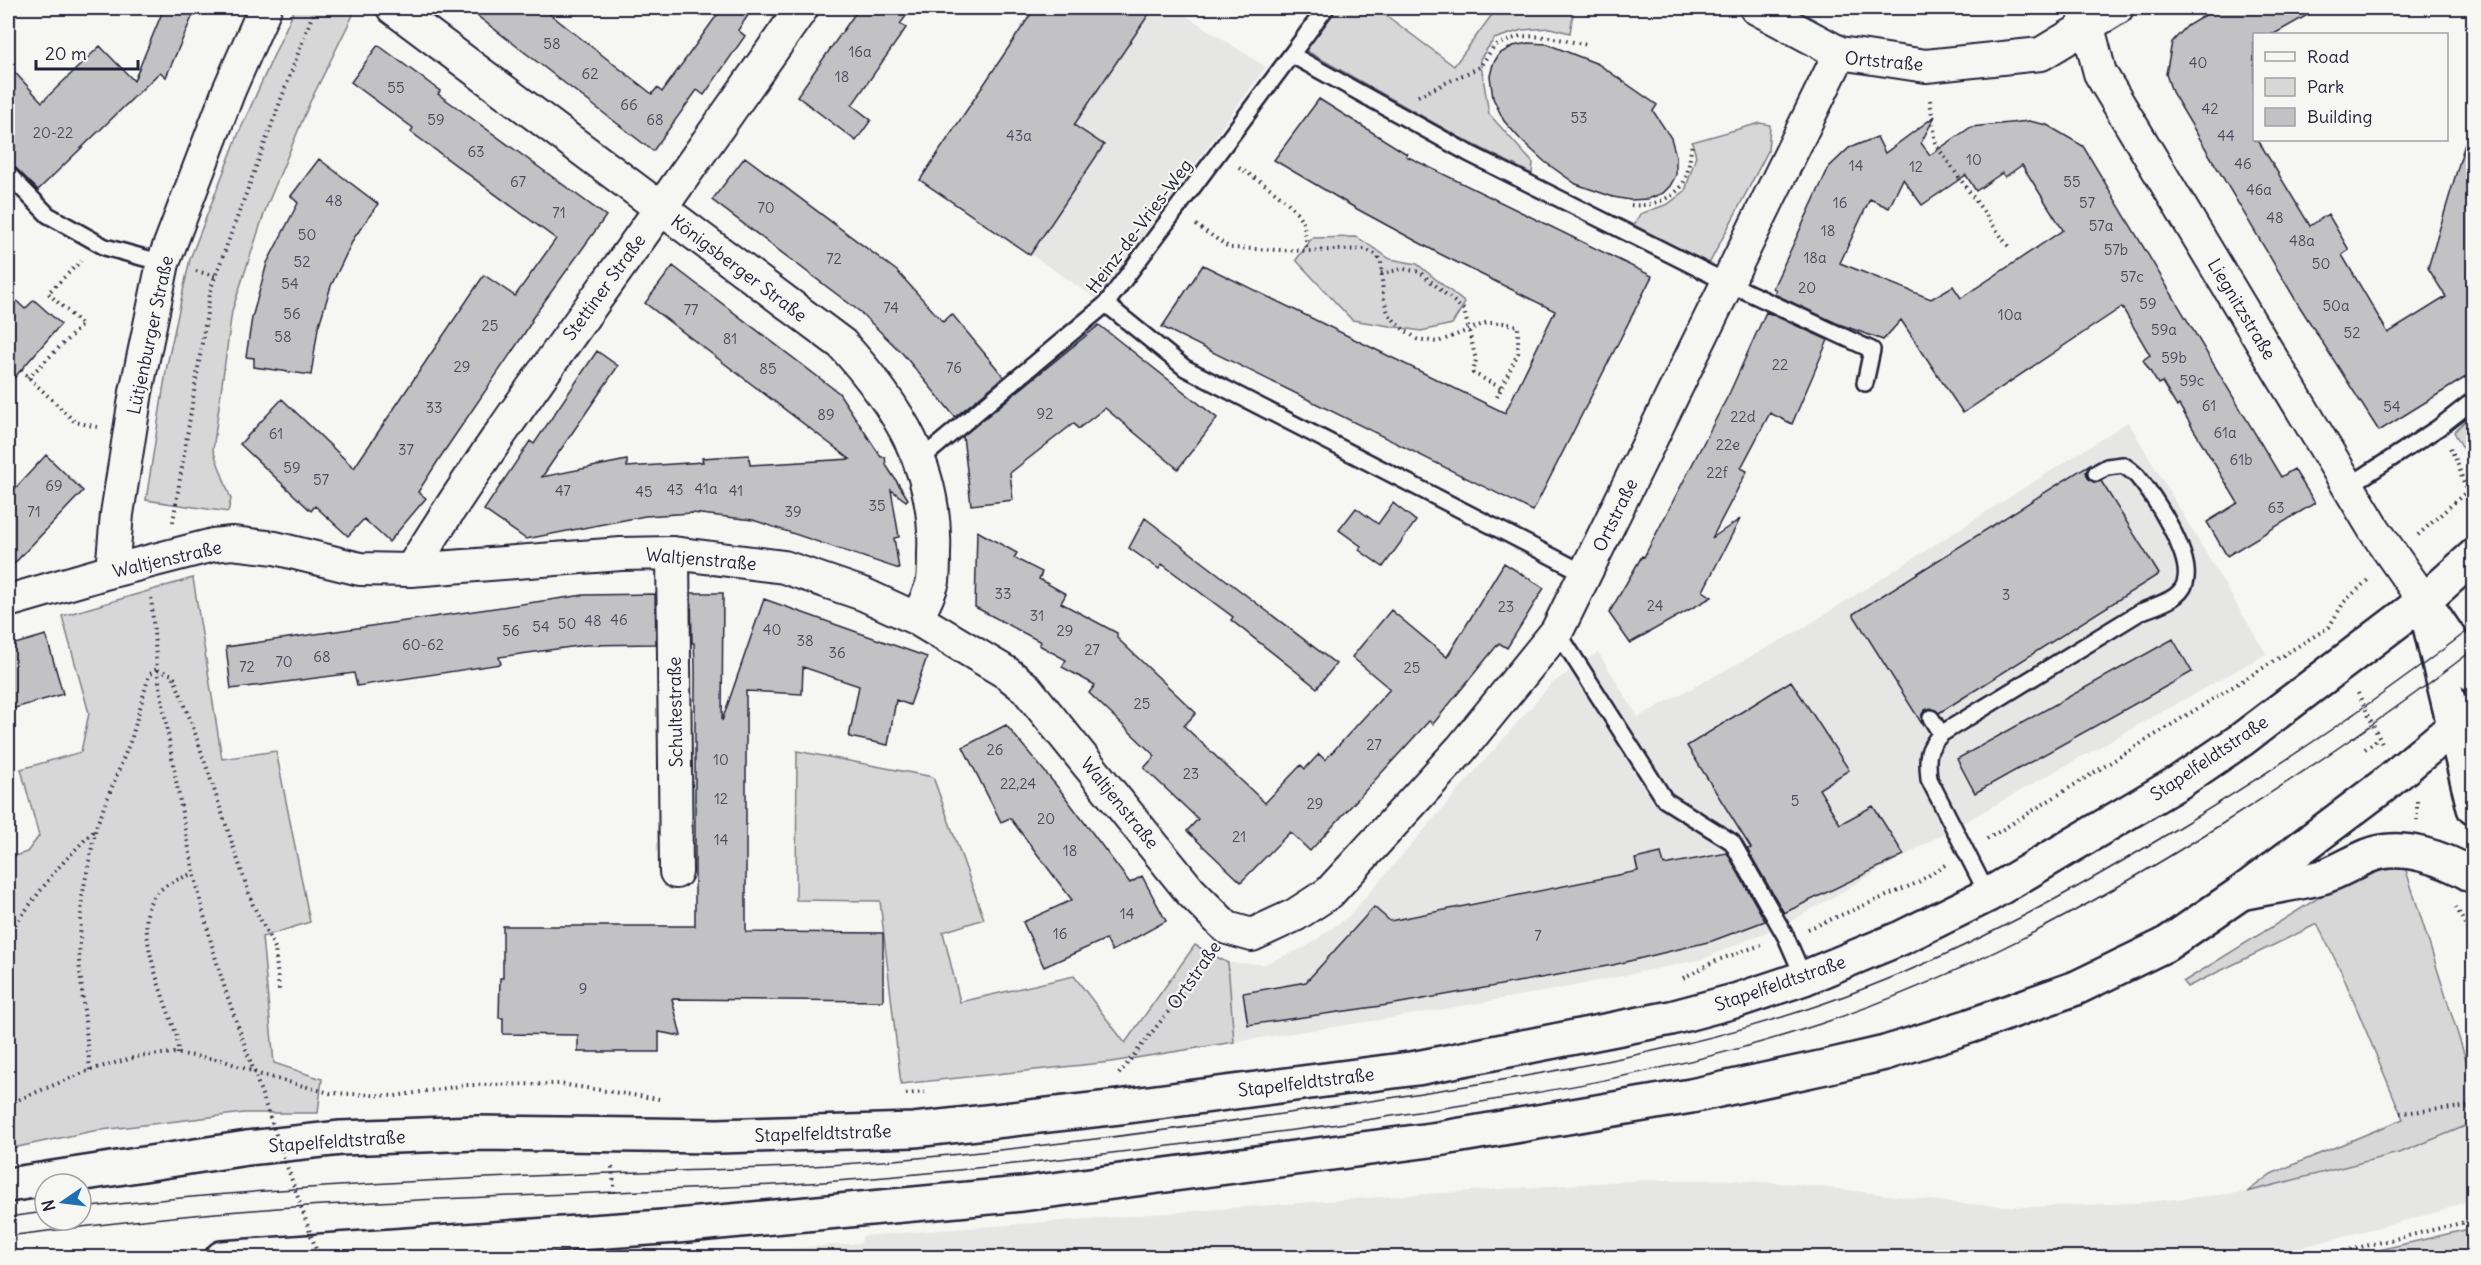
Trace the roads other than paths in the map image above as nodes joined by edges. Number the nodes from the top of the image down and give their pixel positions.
1 (265, 8) edge
2 (393, 8) edge
3 (802, 8) edge
4 (1326, 8) edge
5 (1756, 8) edge
6 (2117, 8) edge
7 (2085, 17) edge
8 (1840, 53) junction
9 (1293, 55) junction
10 (8, 174) edge
11 (660, 209) junction
12 (163, 263) junction
13 (1728, 283) junction
14 (1106, 304) junction
15 (1865, 383) dead end
16 (2474, 400) edge
17 (921, 459) junction
18 (2096, 473) dead end
19 (2349, 486) junction
20 (673, 553) junction
21 (2474, 556) edge
22 (411, 570) junction
23 (112, 571) junction
24 (1586, 574) junction
25 (8, 601) edge
26 (2424, 601) junction
27 (917, 620) junction
28 (1557, 631) junction
29 (2474, 675) edge
30 (1931, 718) dead end
31 (2463, 719) edge
32 (1941, 734) junction
33 (2474, 808) edge
34 (676, 872) dead end
35 (2474, 876) edge
36 (2241, 892) junction
37 (1988, 895) junction
38 (1227, 928) joint
39 (1803, 978) junction
40 (8, 1185) edge
41 (222, 1257) edge

1 - 12 street, Lütjenburger Straße
2 - 11 street, Königsberger Straße
3 - 11 street, Stettiner Straße
4 - 9 lane, Heinz-de-Vries-Weg
5 - 8 street
6 - 7 street, Ortstraße
7 - 8 street, Ortstraße
7 - 19 street, Liegnitzstraße
8 - 13 street, Ortstraße
9 - 13 lane
9 - 14 lane, Heinz-de-Vries-Weg
10 - 12 lane
11 - 17 street, Königsberger Straße
11 - 22 street, Stettiner Straße
12 - 23 street, Lütjenburger Straße
13 - 15 lane
13 - 24 street, Ortstraße
14 - 17 lane, Heinz-de-Vries-Weg
14 - 24 lane
16 - 19 lane
17 - 27 street, Königsberger Straße
18 - 32 lane
19 - 26 street, Liegnitzstraße
20 - 22 street, Waltjenstraße
20 - 27 street, Waltjenstraße
20 - 34 street, Schultestraße
21 - 26 main road, Stapelfeldtstraße
22 - 23 street, Waltjenstraße
23 - 25 street, Waltjenstraße
24 - 28 street, Ortstraße
26 - 29 main road
26 - 31 main road
26 - 37 main road, Stapelfeldtstraße
27 - 38 street, Waltjenstraße
28 - 38 street, Ortstraße
28 - 39 lane
30 - 32 lane
31 - 33 main road
31 - 36 main road
32 - 37 lane
35 - 36 main road
36 - 41 main road
37 - 39 main road, Stapelfeldtstraße
39 - 40 main road, Stapelfeldtstraße

